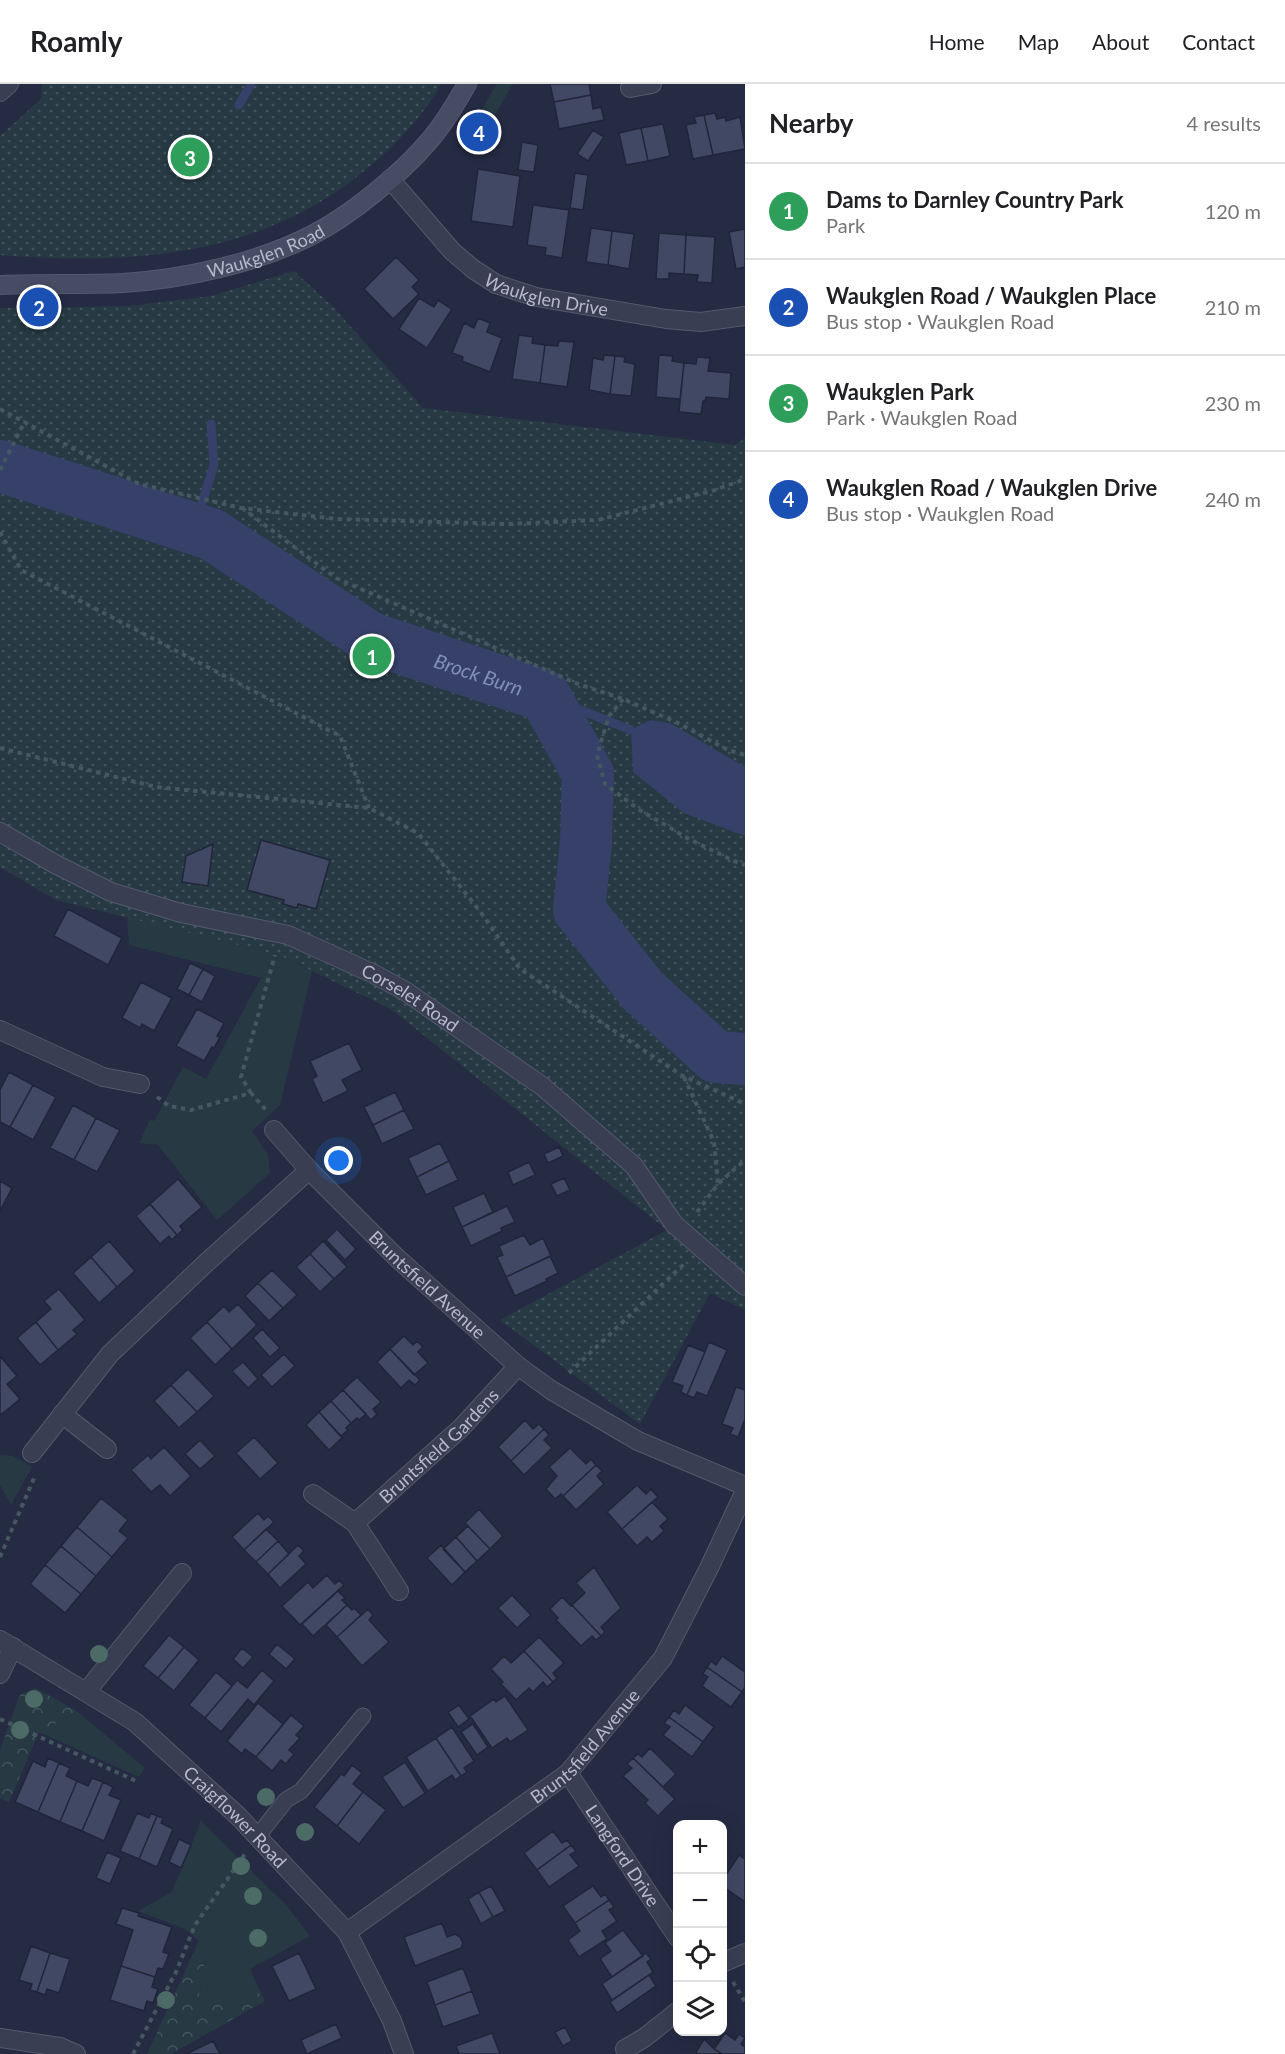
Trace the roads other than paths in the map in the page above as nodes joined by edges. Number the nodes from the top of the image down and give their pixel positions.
1 (9, 84) edge
2 (467, 84) edge
3 (652, 84) edge
4 (630, 88) dead end
5 (0, 92) edge
6 (390, 179) junction
7 (0, 285) edge
8 (745, 316) edge
9 (0, 832) edge
10 (0, 1029) edge
11 (140, 1084) road end
12 (274, 1130) road end
13 (309, 1170) junction
14 (745, 1287) edge
15 (518, 1366) junction
16 (62, 1414) junction
17 (107, 1449) dead end
18 (32, 1453) road end
19 (745, 1486) edge
20 (745, 1491) edge
21 (313, 1494) dead end
22 (355, 1523) junction
23 (182, 1573) dead end
24 (399, 1591) dead end
25 (6, 1643) edge
26 (0, 1674) edge
27 (86, 1692) junction
28 (363, 1716) dead end
29 (568, 1773) junction
30 (257, 1837) junction
31 (673, 1930) edge
32 (347, 1932) junction
33 (745, 1953) edge
34 (727, 1961) edge
35 (673, 2015) edge
36 (0, 2038) edge
37 (626, 2049) dead end
38 (76, 2054) edge
39 (404, 2054) edge

1 - 5 street
2 - 6 street, Waukglen Road
3 - 4 street
6 - 7 street, Waukglen Road
6 - 8 street, Waukglen Drive
9 - 14 street, Corselet Road
10 - 11 street
12 - 13 street, Bruntsfield Avenue
13 - 15 street, Bruntsfield Avenue
13 - 16 street
15 - 19 street, Bruntsfield Avenue
15 - 22 street, Bruntsfield Gardens
16 - 17 street
16 - 18 street
20 - 29 street, Bruntsfield Avenue
21 - 22 street
22 - 24 street
23 - 27 street
25 - 26 street
25 - 27 street, Craigflower Road
27 - 30 street, Craigflower Road
28 - 30 lane
29 - 31 street, Langford Drive
29 - 32 street, Bruntsfield Avenue
30 - 32 street, Craigflower Road
32 - 39 street, Craigflower Road
33 - 34 street
35 - 37 street
36 - 38 street

